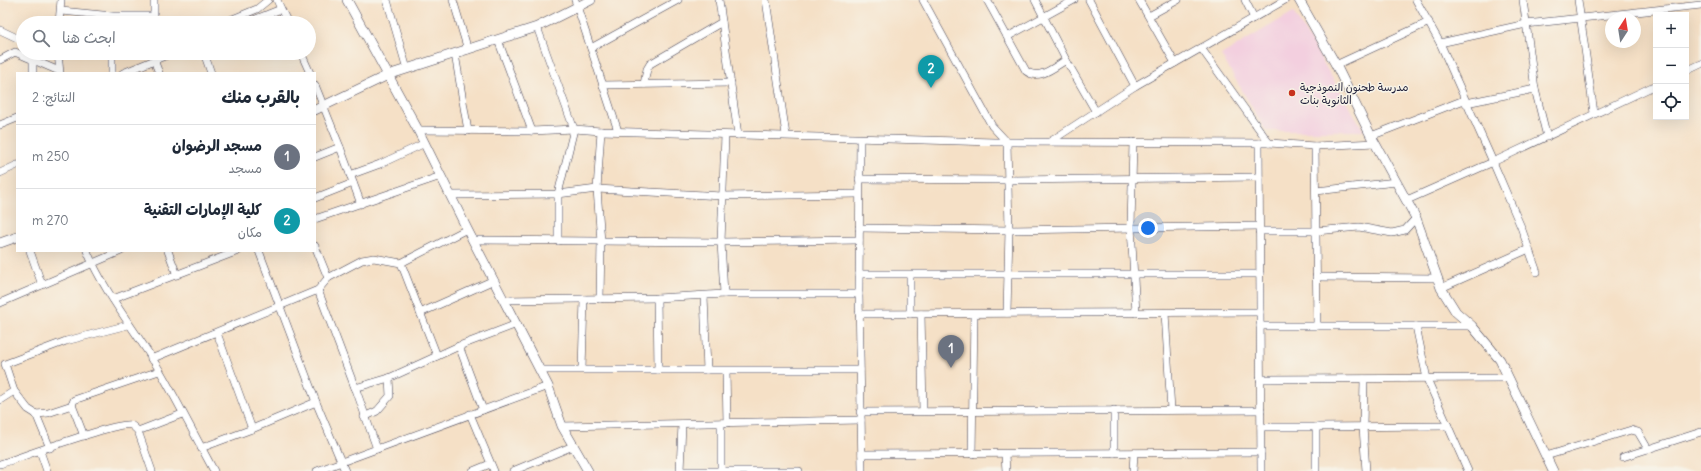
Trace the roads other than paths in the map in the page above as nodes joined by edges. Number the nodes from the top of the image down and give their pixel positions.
1 (61, 0) edge
2 (154, 0) edge
3 (268, 0) edge
4 (277, 0) edge
5 (347, 0) edge
6 (386, 0) edge
7 (453, 0) edge
8 (591, 0) edge
9 (719, 0) edge
10 (766, 0) edge
11 (987, 0) edge
12 (1035, 0) edge
13 (1074, 0) edge
14 (1089, 0) edge
15 (1139, 0) edge
16 (1178, 0) edge
17 (1245, 0) edge
18 (1285, 0) edge
19 (1299, 0) edge
20 (1416, 0) edge
21 (1523, 0) edge
22 (1578, 0) edge
23 (673, 1) edge
24 (926, 1) edge
25 (577, 4) edge
26 (1701, 5) edge
27 (281, 9) junction
28 (61, 11) junction
29 (60, 16) edge
30 (94, 16) edge
31 (154, 16) edge
32 (240, 16) edge
33 (264, 16) edge
34 (284, 16) edge
35 (1149, 16) junction
36 (1044, 17) junction
37 (1254, 18) junction
38 (1580, 19) junction
39 (722, 22) junction
40 (1429, 22) junction
41 (1526, 24) junction
42 (537, 27) junction
43 (0, 30) edge
44 (16, 36) edge
45 (1008, 37) junction
46 (498, 40) junction
47 (1440, 43) junction
48 (591, 48) junction
49 (1201, 48) junction
50 (16, 49) edge
51 (468, 50) junction
52 (15, 52) joint
53 (455, 54) junction
54 (0, 60) edge
55 (33, 60) edge
56 (35, 60) edge
57 (59, 60) edge
58 (112, 60) edge
59 (148, 60) edge
60 (155, 60) edge
61 (206, 60) edge
62 (304, 60) edge
63 (1066, 60) junction
64 (1175, 63) junction
65 (1701, 64) edge
66 (1336, 65) junction
67 (407, 69) junction
68 (1689, 70) edge
69 (33, 72) edge
70 (60, 72) edge
71 (112, 72) edge
72 (125, 72) edge
73 (159, 72) edge
74 (211, 72) edge
75 (310, 72) edge
76 (388, 75) junction
77 (730, 83) junction
78 (644, 84) junction
79 (603, 85) junction
80 (1135, 86) junction
81 (1653, 86) edge
82 (316, 87) edge
83 (1535, 89) junction
84 (1465, 102) junction
85 (324, 106) junction
86 (316, 110) edge
87 (1096, 112) junction
88 (1594, 114) junction
89 (16, 118) edge
90 (0, 125) edge
91 (574, 129) junction
92 (418, 130) junction
93 (468, 131) junction
94 (532, 131) junction
95 (618, 131) junction
96 (600, 132) junction
97 (725, 134) junction
98 (738, 135) junction
99 (786, 135) junction
100 (1546, 137) junction
101 (1373, 139) junction
102 (860, 140) junction
103 (1051, 141) junction
104 (1007, 142) junction
105 (1133, 142) junction
106 (425, 143) junction
107 (1259, 143) junction
108 (1269, 143) junction
109 (1315, 146) junction
110 (340, 147) junction
111 (316, 157) edge
112 (1493, 162) junction
113 (16, 165) edge
114 (0, 173) edge
115 (350, 174) junction
116 (441, 176) junction
117 (1259, 177) junction
118 (1131, 178) junction
119 (859, 179) junction
120 (1008, 180) junction
121 (1396, 182) junction
122 (353, 183) junction
123 (597, 189) junction
124 (1316, 191) junction
125 (558, 194) junction
126 (859, 194) junction
127 (451, 195) junction
128 (722, 196) junction
129 (316, 198) edge
130 (1407, 200) junction
131 (361, 204) junction
132 (1416, 218) junction
133 (316, 220) edge
134 (1131, 227) junction
135 (859, 228) junction
136 (1259, 228) junction
137 (467, 229) junction
138 (1009, 230) junction
139 (1316, 231) junction
140 (16, 237) edge
141 (474, 240) junction
142 (859, 240) junction
143 (558, 241) junction
144 (601, 242) junction
145 (721, 242) junction
146 (0, 243) edge
147 (316, 248) edge
148 (1529, 249) junction
149 (30, 252) edge
150 (87, 252) edge
151 (119, 252) edge
152 (168, 252) edge
153 (235, 252) edge
154 (259, 252) edge
155 (401, 263) junction
156 (92, 264) junction
157 (1537, 272) dead end
158 (859, 274) junction
159 (1260, 274) junction
160 (177, 275) junction
161 (910, 275) junction
162 (1007, 275) junction
163 (1133, 275) junction
164 (1316, 277) junction
165 (328, 278) junction
166 (1436, 278) junction
167 (494, 280) junction
168 (42, 285) junction
169 (1441, 288) junction
170 (318, 290) junction
171 (724, 294) junction
172 (859, 294) junction
173 (704, 296) junction
174 (657, 298) junction
175 (113, 299) junction
176 (584, 299) junction
177 (600, 299) junction
178 (505, 300) junction
179 (0, 303) edge
180 (281, 307) junction
181 (1260, 312) junction
182 (420, 313) junction
183 (1007, 313) junction
184 (1136, 313) junction
185 (1164, 313) junction
186 (859, 314) junction
187 (910, 314) junction
188 (921, 314) junction
189 (974, 314) junction
190 (517, 324) junction
191 (128, 325) junction
192 (1260, 326) junction
193 (1316, 326) junction
194 (1416, 326) junction
195 (1472, 326) junction
196 (218, 333) junction
197 (459, 346) junction
198 (437, 356) junction
199 (151, 358) junction
200 (2, 365) edge
201 (582, 369) junction
202 (541, 370) junction
203 (658, 370) junction
204 (707, 370) junction
205 (860, 370) junction
206 (159, 371) junction
207 (726, 371) junction
208 (389, 378) junction
209 (1508, 378) junction
210 (1260, 379) junction
211 (1364, 379) junction
212 (1427, 379) junction
213 (548, 386) junction
214 (355, 388) junction
215 (14, 391) junction
216 (0, 400) edge
217 (316, 402) junction
218 (72, 405) junction
219 (483, 410) junction
220 (1114, 410) junction
221 (1171, 410) junction
222 (1261, 410) junction
223 (923, 411) junction
224 (972, 411) junction
225 (860, 412) junction
226 (36, 414) junction
227 (182, 414) junction
228 (470, 414) junction
229 (364, 417) junction
230 (861, 420) junction
231 (724, 423) junction
232 (682, 424) junction
233 (562, 426) junction
234 (1448, 426) junction
235 (1261, 427) junction
236 (1316, 427) junction
237 (1363, 427) junction
238 (252, 429) junction
239 (138, 431) junction
240 (1701, 432) edge
241 (84, 436) junction
242 (573, 446) junction
243 (50, 448) junction
244 (201, 448) junction
245 (377, 449) junction
246 (1648, 449) junction
247 (40, 451) junction
248 (1261, 452) junction
249 (1114, 453) junction
250 (1134, 453) junction
251 (862, 454) junction
252 (972, 454) junction
253 (1005, 454) junction
254 (1546, 456) junction
255 (1623, 457) dead end
256 (341, 461) junction
257 (0, 464) edge
258 (492, 467) edge
259 (724, 470) edge
260 (47, 471) edge
261 (152, 471) edge
262 (214, 471) edge
263 (317, 471) edge
264 (345, 471) edge
265 (474, 471) edge
266 (513, 471) edge
267 (588, 471) edge
268 (682, 471) edge
269 (799, 471) edge
270 (862, 471) edge
271 (1006, 471) edge
272 (1133, 471) edge
273 (1261, 471) edge
274 (1316, 471) edge
275 (1366, 471) edge
276 (1468, 471) edge
277 (1553, 471) edge

1 - 28 street
2 - 31 street
3 - 32 street
4 - 27 street
5 - 76 street
6 - 67 street
7 - 51 street
8 - 25 street
9 - 39 street
10 - 99 street
11 - 45 street
12 - 36 street
13 - 36 street
14 - 80 street
15 - 35 street
16 - 35 street
17 - 37 street
18 - 37 street
19 - 66 street
20 - 40 street
21 - 41 street
22 - 38 street
23 - 48 street
24 - 104 street
25 - 42 street
25 - 48 street
26 - 38 street
27 - 33 street
27 - 34 street
28 - 29 street
28 - 30 street
35 - 64 street
36 - 45 street
36 - 63 street
37 - 49 street
38 - 41 street
38 - 88 street
39 - 77 street
39 - 78 street
40 - 47 street
40 - 66 street
41 - 47 street
41 - 83 street
42 - 46 street
42 - 91 street
43 - 44 street
45 - 63 street
46 - 51 street
46 - 94 street
47 - 84 street
48 - 79 street
49 - 64 street
49 - 108 street
50 - 52 street
51 - 53 street
52 - 54 street
53 - 67 street
53 - 93 street
55 - 69 street
56 - 70 street
57 - 70 street
58 - 71 street
59 - 72 street
60 - 73 street
61 - 74 street
62 - 75 street
63 - 87 street
64 - 80 street
65 - 68 street
66 - 101 street
67 - 76 street
76 - 85 street
76 - 92 street
77 - 78 street
77 - 98 street
78 - 79 street
79 - 95 street
80 - 87 street
81 - 88 street
82 - 85 street
83 - 84 street
83 - 100 street
84 - 101 street
84 - 112 street
85 - 86 street
85 - 110 street
87 - 103 street
88 - 100 street
89 - 90 street
91 - 94 street
91 - 96 street
91 - 125 street
92 - 93 street
92 - 106 street
93 - 94 street
95 - 96 street
95 - 97 street
96 - 123 street
97 - 98 street
97 - 128 street
98 - 99 street
99 - 102 street
100 - 112 street
101 - 109 street
101 - 121 street
102 - 104 street
102 - 119 street
103 - 104 street
103 - 105 street
104 - 120 street
105 - 107 street
105 - 118 street
106 - 115 street
106 - 116 street
107 - 108 street
107 - 117 street
108 - 109 street
109 - 124 street
110 - 111 street
110 - 115 street
112 - 130 street
112 - 148 street
113 - 114 street
115 - 122 street
116 - 127 street
116 - 131 street
117 - 118 street
117 - 136 street
118 - 120 street
118 - 134 street
119 - 120 street
119 - 126 street
120 - 138 street
121 - 124 street
121 - 130 street
122 - 129 street
122 - 131 street
123 - 125 street
123 - 128 street
123 - 144 street
124 - 139 street
125 - 127 street
125 - 143 street
126 - 128 street
126 - 135 street
127 - 137 street
128 - 145 street
130 - 132 street
131 - 133 street
132 - 139 street
132 - 166 street
134 - 136 street
134 - 138 street
134 - 163 street
135 - 138 street
135 - 142 street
136 - 139 street
136 - 159 street
137 - 141 street
137 - 155 street
138 - 162 street
139 - 164 street
140 - 146 street
141 - 143 street
141 - 167 street
142 - 145 street
142 - 158 street
143 - 144 street
144 - 145 street
144 - 177 street
145 - 171 street
147 - 165 street
148 - 157 street
148 - 169 street
149 - 168 street
150 - 156 street
151 - 156 street
152 - 160 street
153 - 160 street
154 - 180 street
155 - 165 street
155 - 182 street
156 - 168 street
156 - 175 street
158 - 161 street
158 - 172 street
159 - 163 street
159 - 181 street
160 - 175 street
161 - 162 street
161 - 187 street
162 - 163 street
162 - 183 street
163 - 184 street
164 - 166 street
164 - 193 street
165 - 170 street
166 - 169 street
167 - 178 street
167 - 182 street
168 - 179 street
169 - 195 street
170 - 180 street
170 - 214 street
171 - 172 street
171 - 173 street
172 - 186 street
173 - 174 street
173 - 204 street
174 - 177 street
174 - 203 street
175 - 191 street
176 - 177 street
176 - 178 street
176 - 201 street
178 - 190 street
180 - 196 street
180 - 217 street
181 - 185 street
181 - 192 street
182 - 198 street
183 - 184 street
183 - 189 street
184 - 185 street
185 - 221 street
186 - 187 street
186 - 205 street
187 - 188 street
188 - 189 street
188 - 223 street
189 - 224 street
190 - 197 street
190 - 202 street
191 - 199 street
191 - 200 street
192 - 193 street
192 - 210 street
193 - 194 street
194 - 195 street
194 - 212 street
195 - 209 street
196 - 199 street
196 - 238 street
197 - 198 street
197 - 219 street
198 - 208 street
199 - 206 street
200 - 215 street
201 - 202 street
201 - 203 street
202 - 213 street
203 - 204 street
204 - 207 street
205 - 207 street
205 - 225 street
206 - 218 street
206 - 227 street
207 - 231 street
208 - 214 street
208 - 229 street
209 - 212 street
209 - 254 street
210 - 211 street
210 - 222 street
211 - 212 street
211 - 237 street
212 - 234 street
213 - 219 street
213 - 233 street
214 - 229 street
215 - 216 street
215 - 226 street
217 - 238 street
217 - 256 street
218 - 226 street
218 - 241 street
219 - 228 street
220 - 221 street
220 - 224 street
220 - 249 street
221 - 222 street
222 - 235 street
223 - 224 street
223 - 225 street
224 - 252 street
225 - 230 street
226 - 243 street
227 - 239 street
227 - 244 street
228 - 245 street
228 - 258 street
229 - 245 street
230 - 231 street
230 - 251 street
231 - 232 street
231 - 259 street
232 - 233 street
232 - 268 street
233 - 242 street
234 - 237 street
234 - 276 street
235 - 236 street
235 - 248 street
236 - 237 street
236 - 274 street
237 - 275 street
238 - 244 street
239 - 241 street
239 - 261 street
240 - 246 street
241 - 243 street
242 - 266 street
242 - 267 street
243 - 247 street
244 - 262 street
245 - 256 street
246 - 254 street
246 - 255 street
247 - 257 street
247 - 260 street
248 - 250 street
248 - 273 street
249 - 250 street
249 - 253 street
250 - 272 street
251 - 252 street
251 - 270 street
252 - 253 street
253 - 271 street
254 - 277 street
256 - 263 street
256 - 264 street
258 - 265 street
259 - 268 street
259 - 269 street

